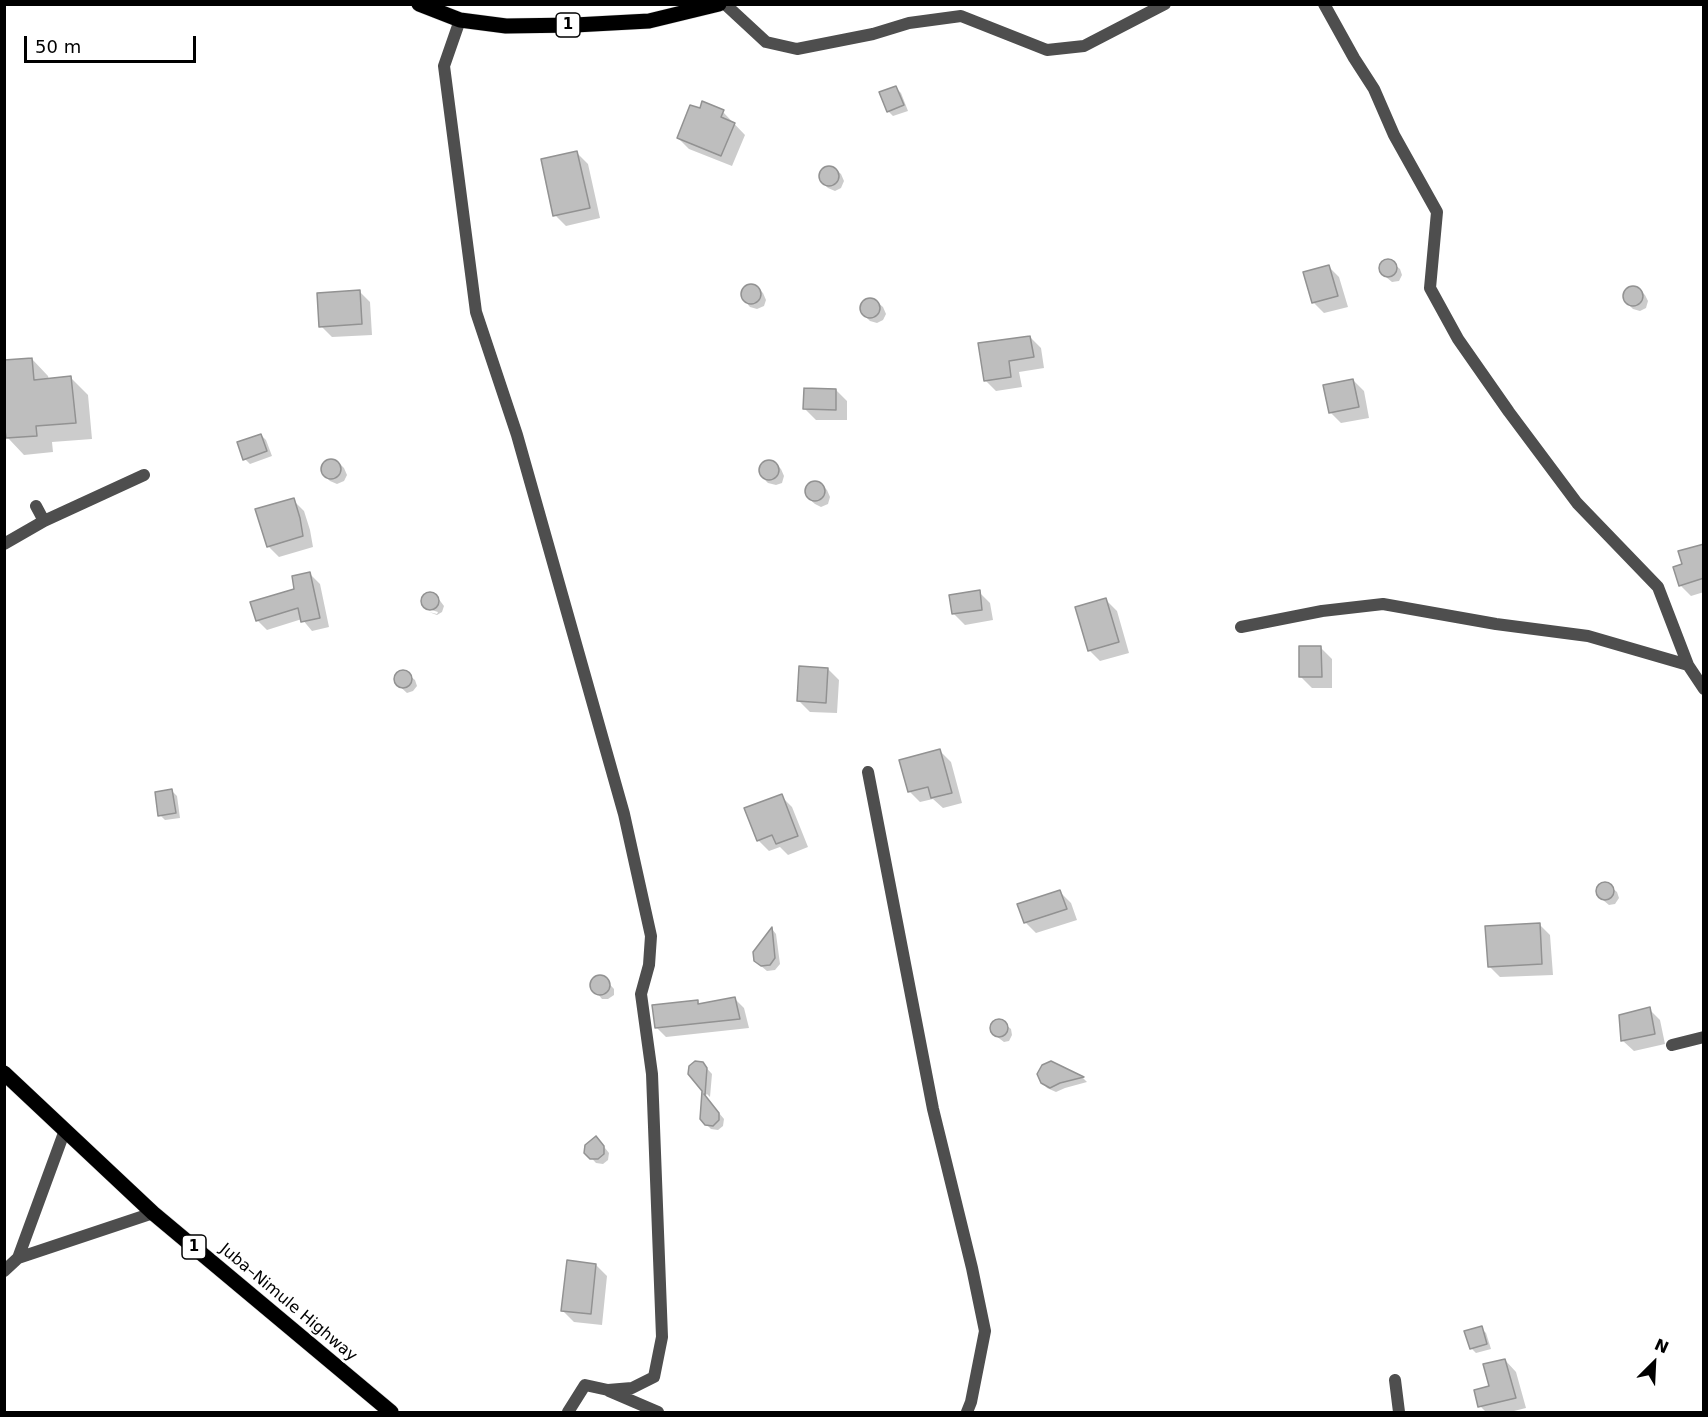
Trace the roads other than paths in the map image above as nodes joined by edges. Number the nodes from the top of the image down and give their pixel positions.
1 (418, 4) edge
2 (720, 4) edge
3 (725, 4) edge
4 (1165, 4) edge
5 (1324, 4) edge
6 (460, 20) junction
7 (144, 475) dead end
8 (36, 506) dead end
9 (44, 521) junction
10 (4, 544) edge
11 (1241, 627) dead end
12 (1688, 665) junction
13 (1704, 689) edge
14 (868, 772) dead end
15 (1704, 1037) edge
16 (1671, 1045) dead end
17 (4, 1073) edge
18 (65, 1130) junction
19 (153, 1214) junction
20 (18, 1258) junction
21 (4, 1270) edge
22 (1395, 1380) dead end
23 (608, 1390) junction
24 (391, 1413) edge
25 (568, 1413) edge
26 (658, 1413) edge
27 (967, 1413) edge
28 (1398, 1413) edge

1 - 6 main road, 1
2 - 6 main road, 1
3 - 4 street
5 - 12 street
6 - 23 street
7 - 9 street
8 - 9 street
9 - 10 street
11 - 12 street
12 - 13 street
14 - 27 street
15 - 16 street
17 - 18 main road, Juba–Nimule Highway / 1
18 - 19 main road, Juba–Nimule Highway / 1
18 - 20 street
19 - 20 street
19 - 24 main road, Juba–Nimule Highway / 1
20 - 21 street
22 - 28 street
23 - 25 street
23 - 26 street

